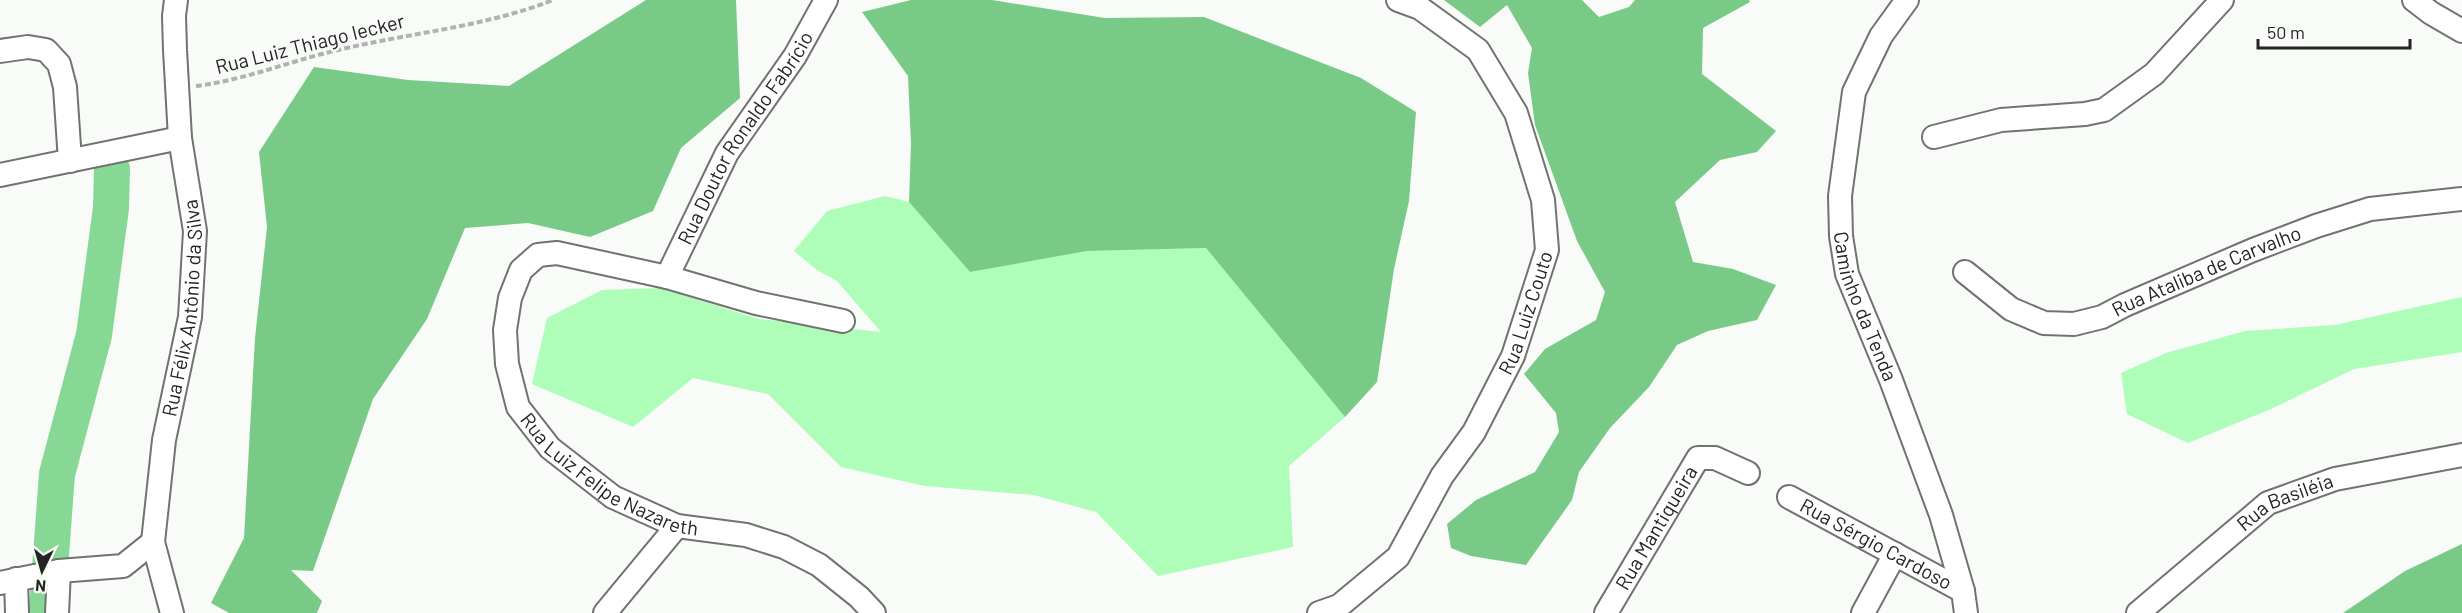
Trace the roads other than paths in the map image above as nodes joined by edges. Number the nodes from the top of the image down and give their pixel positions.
1 (176, 0) edge
2 (826, 0) edge
3 (1398, 0) edge
4 (1907, 0) edge
5 (2222, 0) edge
6 (2414, 0) edge
7 (2462, 31) edge
8 (0, 51) edge
9 (1934, 137) dead end
10 (180, 138) junction
11 (70, 161) junction
12 (0, 175) edge
13 (2462, 199) edge
14 (1965, 272) dead end
15 (667, 277) junction
16 (843, 321) dead end
17 (2462, 455) edge
18 (1748, 473) dead end
19 (1789, 497) dead end
20 (677, 526) junction
21 (153, 542) junction
22 (1895, 554) junction
23 (59, 571) junction
24 (8, 581) edge
25 (1964, 602) edge
26 (17, 613) edge
27 (57, 613) edge
28 (172, 613) edge
29 (605, 613) edge
30 (874, 613) edge
31 (1318, 613) edge
32 (1606, 613) edge
33 (1863, 613) edge
34 (2138, 613) edge

1 - 10 street, Rua Félix Antônio da Silva
2 - 15 street, Rua Doutor Ronaldo Fabrício
3 - 31 street, Rua Luiz Couto
4 - 25 street, Caminho da Tenda
5 - 9 street
6 - 7 street
8 - 11 street
10 - 11 street
10 - 21 street, Rua Félix Antônio da Silva
11 - 12 street
13 - 14 street, Rua Ataliba de Carvalho
15 - 16 street, Rua Luiz Felipe Nazareth
15 - 20 street, Rua Luiz Felipe Nazareth
17 - 34 street, Rua Basiléia
18 - 32 street, Rua Mantiqueira
19 - 22 street, Rua Sérgio Cardoso
20 - 29 street
20 - 30 street, Rua Luiz Felipe Nazareth
21 - 23 street
21 - 28 street, Rua Félix Antônio da Silva
22 - 25 street, Rua Sérgio Cardoso
22 - 33 street
23 - 24 street
23 - 27 street
24 - 26 street

